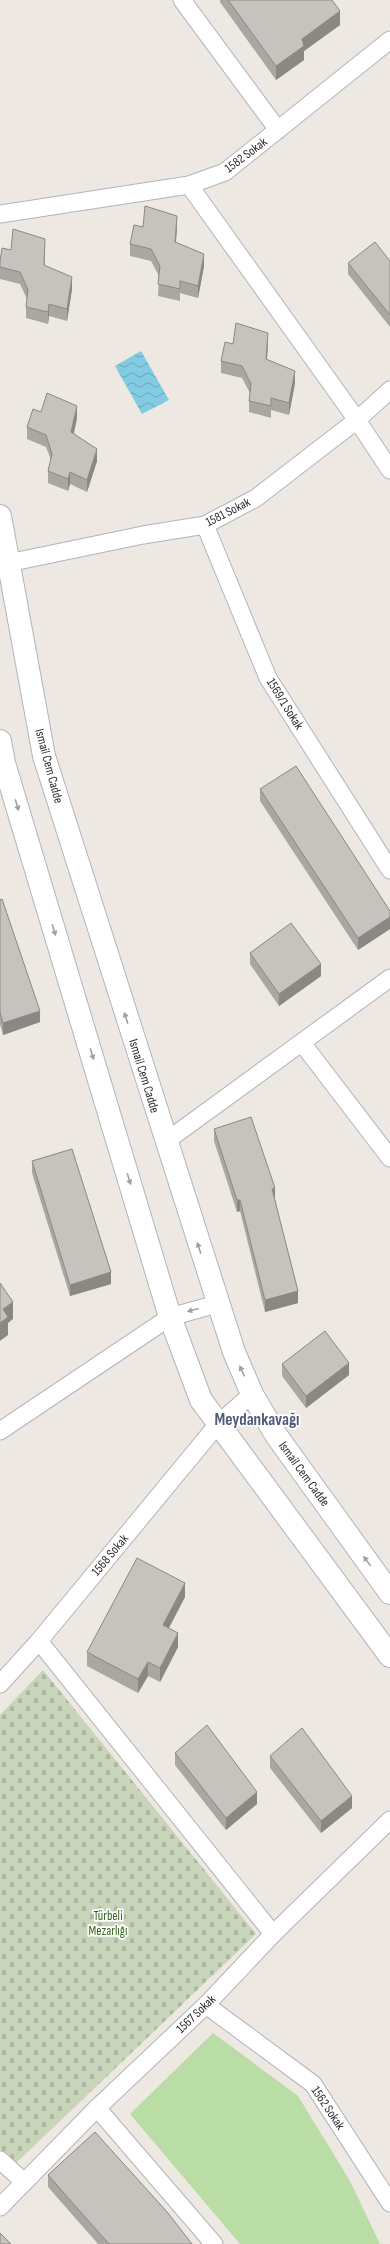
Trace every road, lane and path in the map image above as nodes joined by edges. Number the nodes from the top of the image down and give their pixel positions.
1 (182, 0) edge
2 (390, 40) edge
3 (278, 130) junction
4 (189, 185) junction
5 (0, 214) edge
6 (390, 390) edge
7 (357, 420) junction
8 (390, 470) edge
9 (0, 516) edge
10 (205, 525) junction
11 (8, 563) junction
12 (0, 741) edge
13 (5, 784) edge
14 (390, 870) edge
15 (390, 978) edge
16 (302, 1043) junction
17 (165, 1142) junction
18 (390, 1158) edge
19 (217, 1304) junction
20 (170, 1317) junction
21 (252, 1394) junction
22 (218, 1424) junction
23 (0, 1431) edge
24 (390, 1593) edge
25 (39, 1641) junction
26 (390, 1656) edge
27 (0, 1684) edge
28 (390, 1820) edge
29 (273, 1934) junction
30 (206, 2005) junction
31 (97, 2108) junction
32 (0, 2160) edge
33 (24, 2182) junction
34 (390, 2203) edge
35 (0, 2207) edge
36 (214, 2244) edge

1 - 3 street
2 - 3 street, 1582 Sokak
3 - 4 street, 1582 Sokak
4 - 5 street, 1582 Sokak
4 - 7 street
6 - 7 street, 1581 Sokak
7 - 8 street
7 - 10 street, 1581 Sokak
9 - 11 main road, Ismail Cem Cadde
10 - 11 street, 1581 Sokak
10 - 14 street, 1569/1 Sokak
17 -> 11 main road, Ismail Cem Cadde
12 - 13 main road
13 -> 20 main road
15 - 16 street
16 - 17 street
16 - 18 street
19 -> 17 main road, Ismail Cem Cadde
19 -> 20 street
21 -> 19 main road, Ismail Cem Cadde
20 - 22 main road
20 - 23 street
21 - 22 street, 1568 Sokak
24 -> 21 main road, Ismail Cem Cadde
22 - 25 street, 1568 Sokak
22 - 26 main road
25 - 27 street, 1568 Sokak
25 - 29 street
28 - 29 street, 1567 Sokak
29 - 30 street, 1567 Sokak
30 - 31 street, 1567 Sokak
30 - 34 street, 1562 Sokak
31 - 33 street, 1567 Sokak
31 - 36 street
32 - 33 street
33 - 35 street, 1567 Sokak

